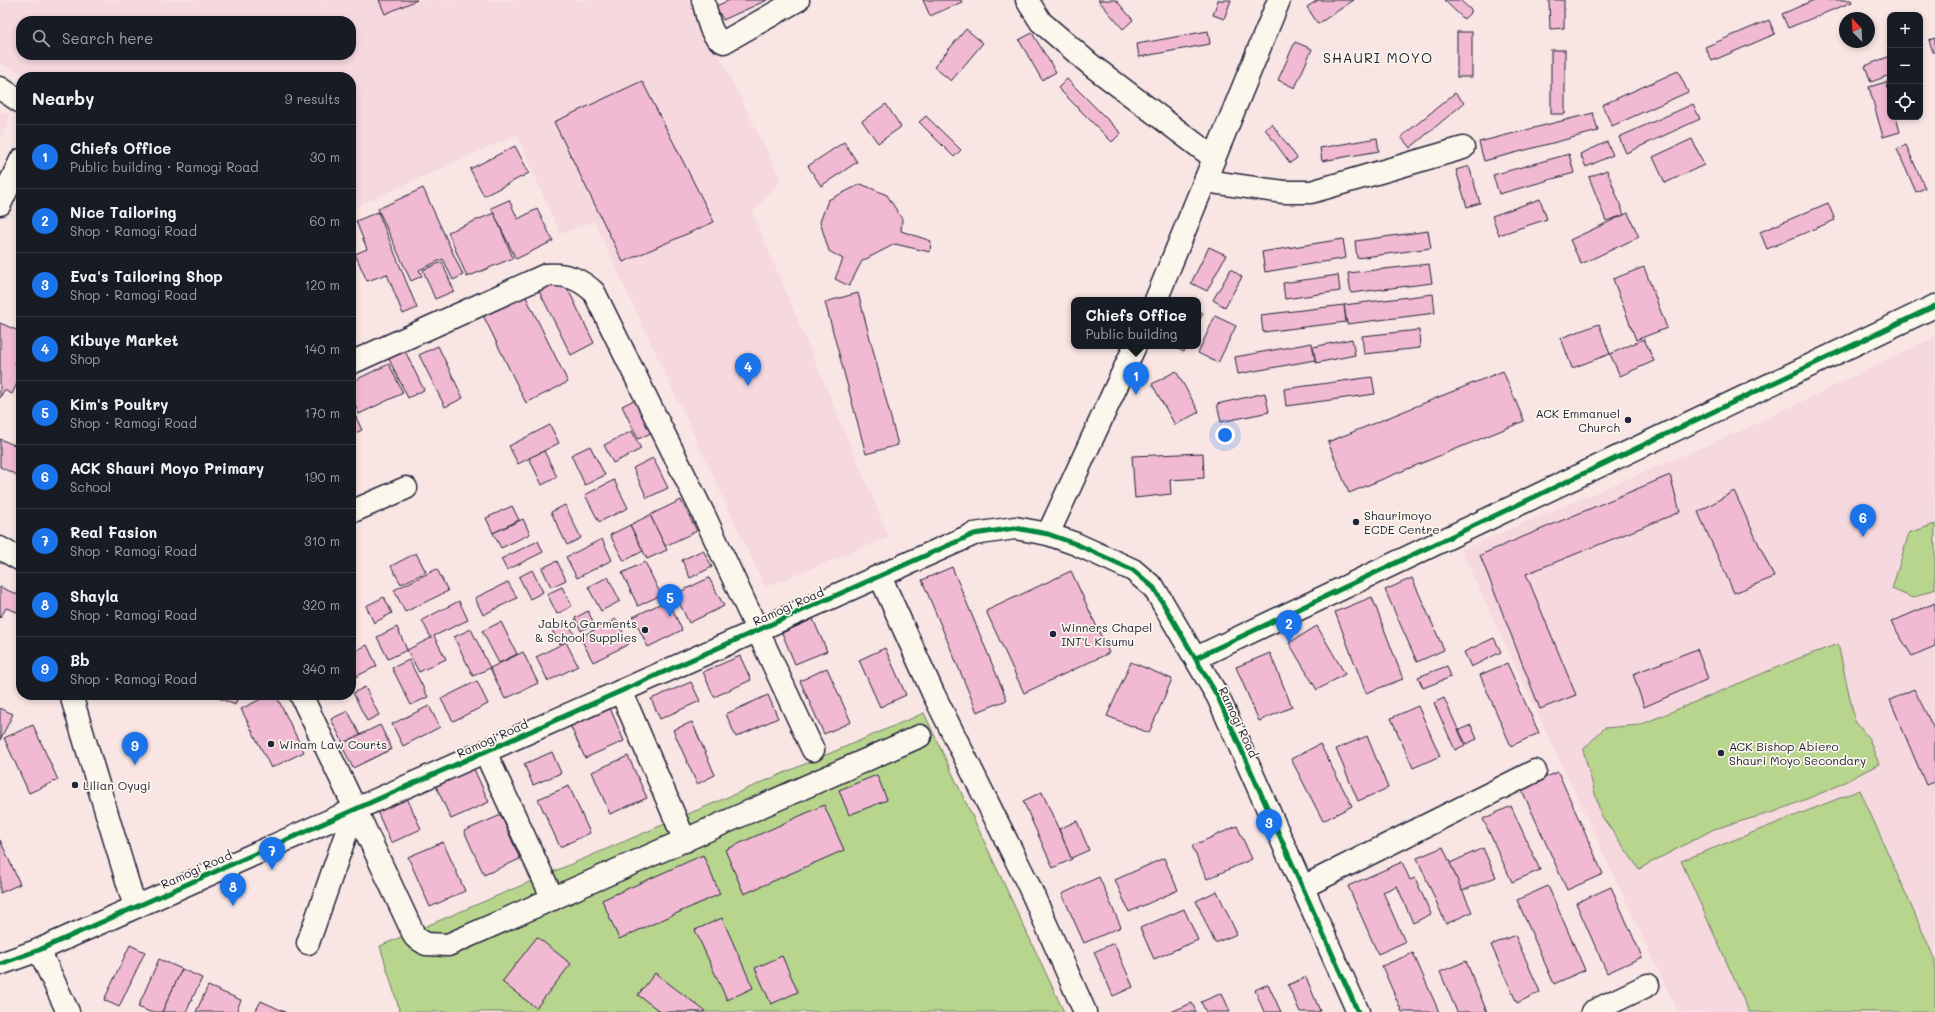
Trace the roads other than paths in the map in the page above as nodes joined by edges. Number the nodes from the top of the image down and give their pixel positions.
1 (703, 0) edge
2 (798, 0) edge
3 (1027, 0) edge
4 (1279, 0) edge
5 (0, 88) edge
6 (16, 99) edge
7 (1463, 148) dead end
8 (1214, 158) junction
9 (16, 170) edge
10 (1205, 181) junction
11 (0, 204) edge
12 (1157, 297) edge
13 (1935, 306) edge
14 (1134, 349) edge
15 (356, 361) edge
16 (406, 488) dead end
17 (356, 510) edge
18 (1048, 534) junction
19 (0, 548) edge
20 (16, 557) edge
21 (880, 576) junction
22 (756, 631) junction
23 (1196, 658) junction
24 (621, 691) junction
25 (73, 700) edge
26 (303, 700) edge
27 (920, 736) dead end
28 (813, 750) dead end
29 (485, 752) junction
30 (1535, 771) dead end
31 (355, 808) junction
32 (685, 841) junction
33 (1303, 887) junction
34 (553, 899) junction
35 (135, 907) junction
36 (308, 943) dead end
37 (39, 950) junction
38 (0, 964) edge
39 (1648, 985) dead end
40 (68, 1012) edge
41 (1085, 1012) edge
42 (1358, 1012) edge
43 (1592, 1012) edge

1 - 2 street
3 - 8 street
4 - 8 street
5 - 6 street
7 - 10 street
8 - 10 street
9 - 11 street
10 - 12 street
13 - 23 street
14 - 18 street
15 - 22 street
16 - 17 street
18 - 21 street, Ramogi Road
18 - 23 street, Ramogi Road
19 - 20 street
21 - 22 street, Ramogi Road
21 - 41 street
22 - 24 street, Ramogi Road
22 - 28 street
23 - 33 street, Ramogi Road
24 - 29 street, Ramogi Road
24 - 32 street
25 - 35 street
26 - 31 street
27 - 32 street
29 - 31 street, Ramogi Road
29 - 34 street
30 - 33 street
31 - 34 street
31 - 35 street, Ramogi Road
31 - 36 street
32 - 34 street
33 - 42 street, Ramogi Road
35 - 37 street, Ramogi Road
37 - 38 street, Ramogi Road
37 - 40 street
39 - 43 street

